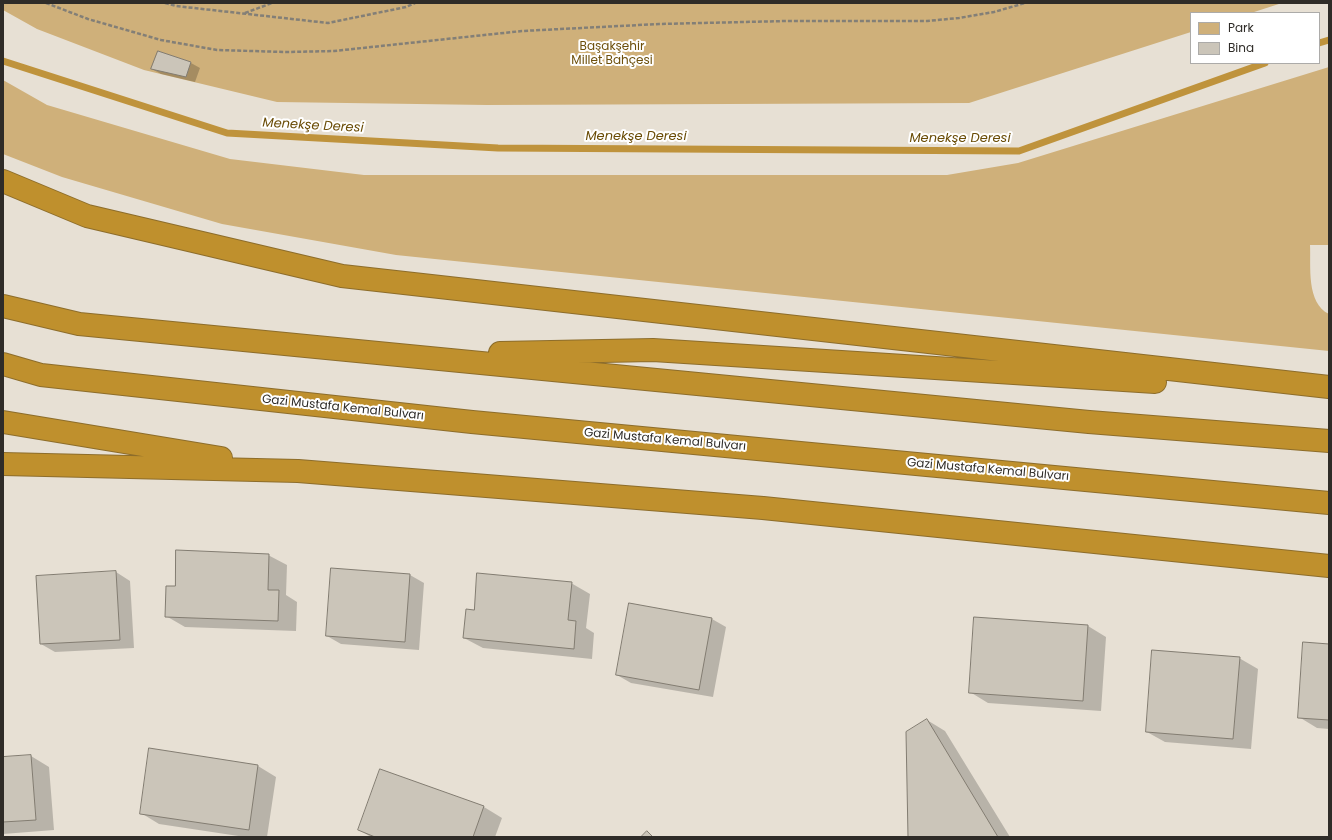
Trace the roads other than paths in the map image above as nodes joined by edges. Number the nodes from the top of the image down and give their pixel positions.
1 (3, 181) edge
2 (3, 306) edge
3 (397, 355) junction
4 (3, 364) edge
5 (1329, 387) edge
6 (1329, 393) edge
7 (3, 422) edge
8 (1329, 442) edge
9 (3, 464) edge
10 (298, 471) junction
11 (1329, 503) edge
12 (1245, 557) junction
13 (1329, 558) edge
14 (1329, 566) edge

1 - 5 highway
2 - 3 highway
3 - 6 highway
3 - 8 highway
4 - 11 highway, Gazi Mustafa Kemal Bulvarı
7 - 10 highway
9 - 10 highway
10 - 12 highway
12 - 13 highway
12 - 14 highway

